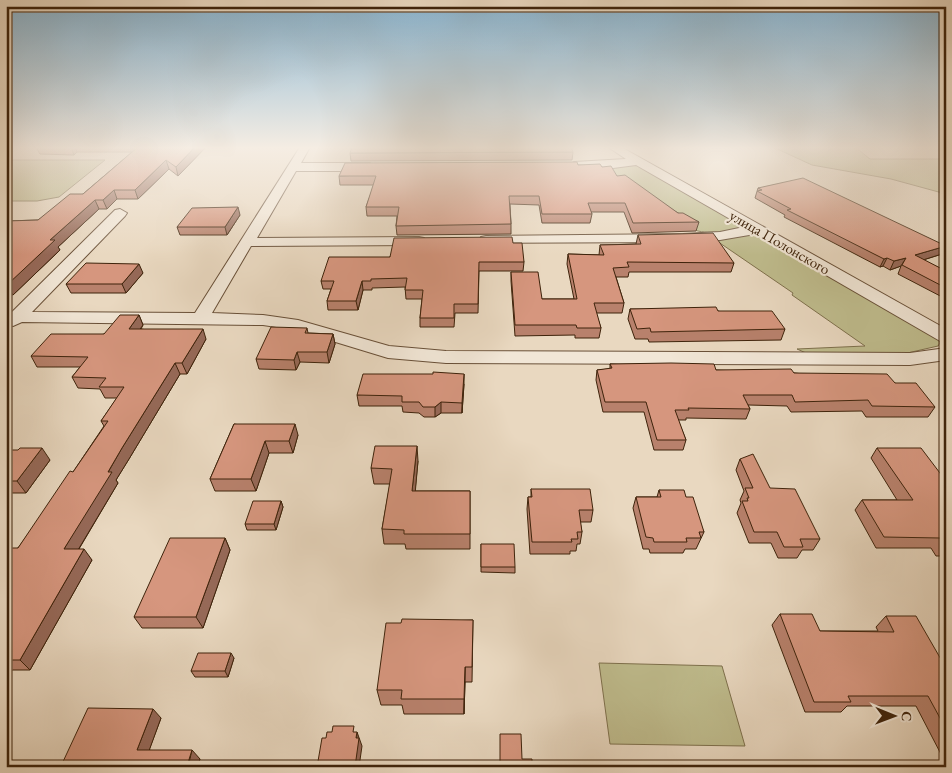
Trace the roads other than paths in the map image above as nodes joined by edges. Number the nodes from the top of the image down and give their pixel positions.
1 (282, 183) edge
2 (676, 183) edge
3 (120, 213) dead end
4 (758, 229) junction
5 (475, 240) edge
6 (435, 241) edge
7 (246, 242) junction
8 (200, 318) junction
9 (10, 320) edge
10 (946, 337) edge
11 (946, 354) edge

1 - 7 street
2 - 4 street, улица Полонского
3 - 9 street
4 - 5 street
4 - 10 street, улица Полонского
6 - 7 street
7 - 8 street
8 - 9 street
8 - 11 street

